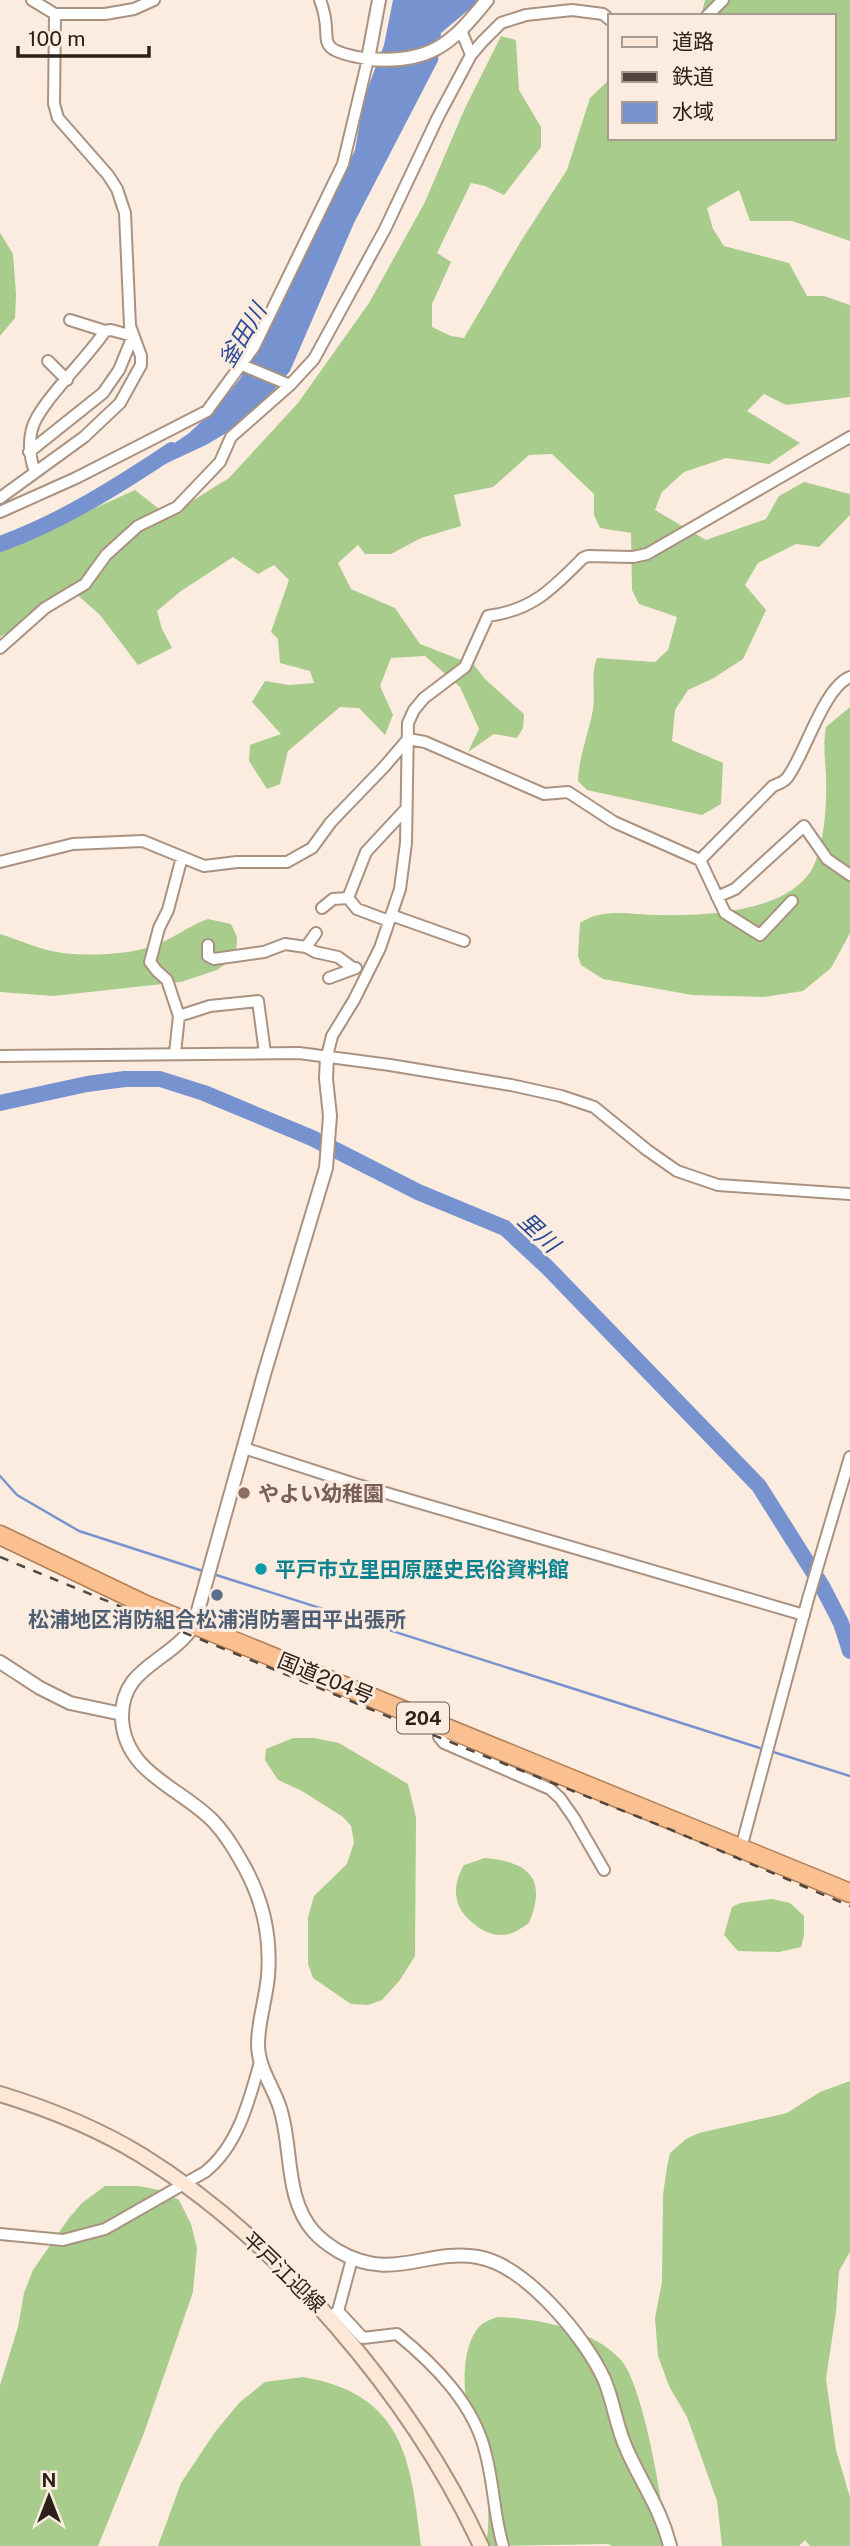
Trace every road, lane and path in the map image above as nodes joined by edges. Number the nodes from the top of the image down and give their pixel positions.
1 (32, 0) edge
2 (154, 0) edge
3 (320, 0) edge
4 (379, 0) edge
5 (487, 0) edge
6 (723, 0) edge
7 (55, 14) junction
8 (709, 14) edge
9 (608, 18) edge
10 (461, 30) junction
11 (471, 55) junction
12 (374, 59) junction
13 (70, 320) dead end
14 (105, 331) junction
15 (134, 336) junction
16 (48, 361) dead end
17 (244, 366) junction
18 (68, 380) junction
19 (286, 384) junction
20 (850, 437) edge
21 (30, 452) junction
22 (35, 472) junction
23 (0, 498) edge
24 (0, 512) edge
25 (0, 648) edge
26 (850, 677) edge
27 (408, 739) junction
28 (407, 809) junction
29 (181, 857) junction
30 (700, 860) junction
31 (0, 862) edge
32 (850, 875) edge
33 (717, 897) junction
34 (348, 898) junction
35 (792, 901) dead end
36 (322, 908) dead end
37 (390, 918) junction
38 (316, 933) dead end
39 (464, 941) dead end
40 (208, 945) dead end
41 (306, 947) junction
42 (353, 968) junction
43 (370, 969) junction
44 (329, 978) dead end
45 (179, 1016) junction
46 (175, 1053) junction
47 (265, 1053) junction
48 (0, 1056) edge
49 (327, 1056) junction
50 (850, 1194) edge
51 (244, 1448) junction
52 (850, 1457) edge
53 (0, 1535) edge
54 (804, 1615) junction
55 (194, 1625) junction
56 (0, 1662) edge
57 (122, 1714) junction
58 (439, 1725) junction
59 (741, 1848) junction
60 (604, 1870) dead end
61 (850, 1893) edge
62 (260, 2062) junction
63 (0, 2094) edge
64 (184, 2185) junction
65 (0, 2234) edge
66 (352, 2259) junction
67 (334, 2314) junction
68 (481, 2546) edge
69 (503, 2546) edge
70 (670, 2546) edge

1 - 7 street
2 - 7 street
3 - 12 street
4 - 12 street
5 - 10 street
6 - 8 street
7 - 15 street
9 - 11 street
10 - 11 street
10 - 12 street
11 - 19 street
12 - 17 street
13 - 14 street
14 - 15 street
14 - 18 street
15 - 21 street
15 - 22 street
16 - 18 street
17 - 19 street
17 - 24 street
18 - 21 street
19 - 25 street
20 - 27 street
21 - 22 street
22 - 23 street
26 - 30 street
27 - 28 street
27 - 29 street
27 - 30 street
28 - 34 street
28 - 37 street
29 - 31 street
29 - 45 street
30 - 33 street
32 - 33 street
33 - 35 street
34 - 36 street
34 - 37 street
37 - 39 street
37 - 43 street
38 - 41 street
40 - 41 street
41 - 42 street
42 - 43 street
42 - 44 street
43 - 49 street
45 - 46 street
45 - 47 street
46 - 47 street
46 - 48 street
47 - 49 street
49 - 50 street
49 - 51 street
51 - 54 street
51 - 55 street
52 - 54 street
53 - 55 highway, 国道204号 / 204
54 - 59 street
55 - 57 street
55 - 58 highway, 国道204号 / 204
56 - 57 street
57 - 62 street
58 - 59 highway, 国道204号 / 204
58 - 60 street
59 - 61 highway, 国道204号 / 204
62 - 64 street
62 - 66 street
63 - 64 main road, 平戸江迎線
64 - 65 street
64 - 67 main road, 平戸江迎線
66 - 67 street
66 - 70 street
67 - 68 main road, 平戸江迎線
67 - 69 street

